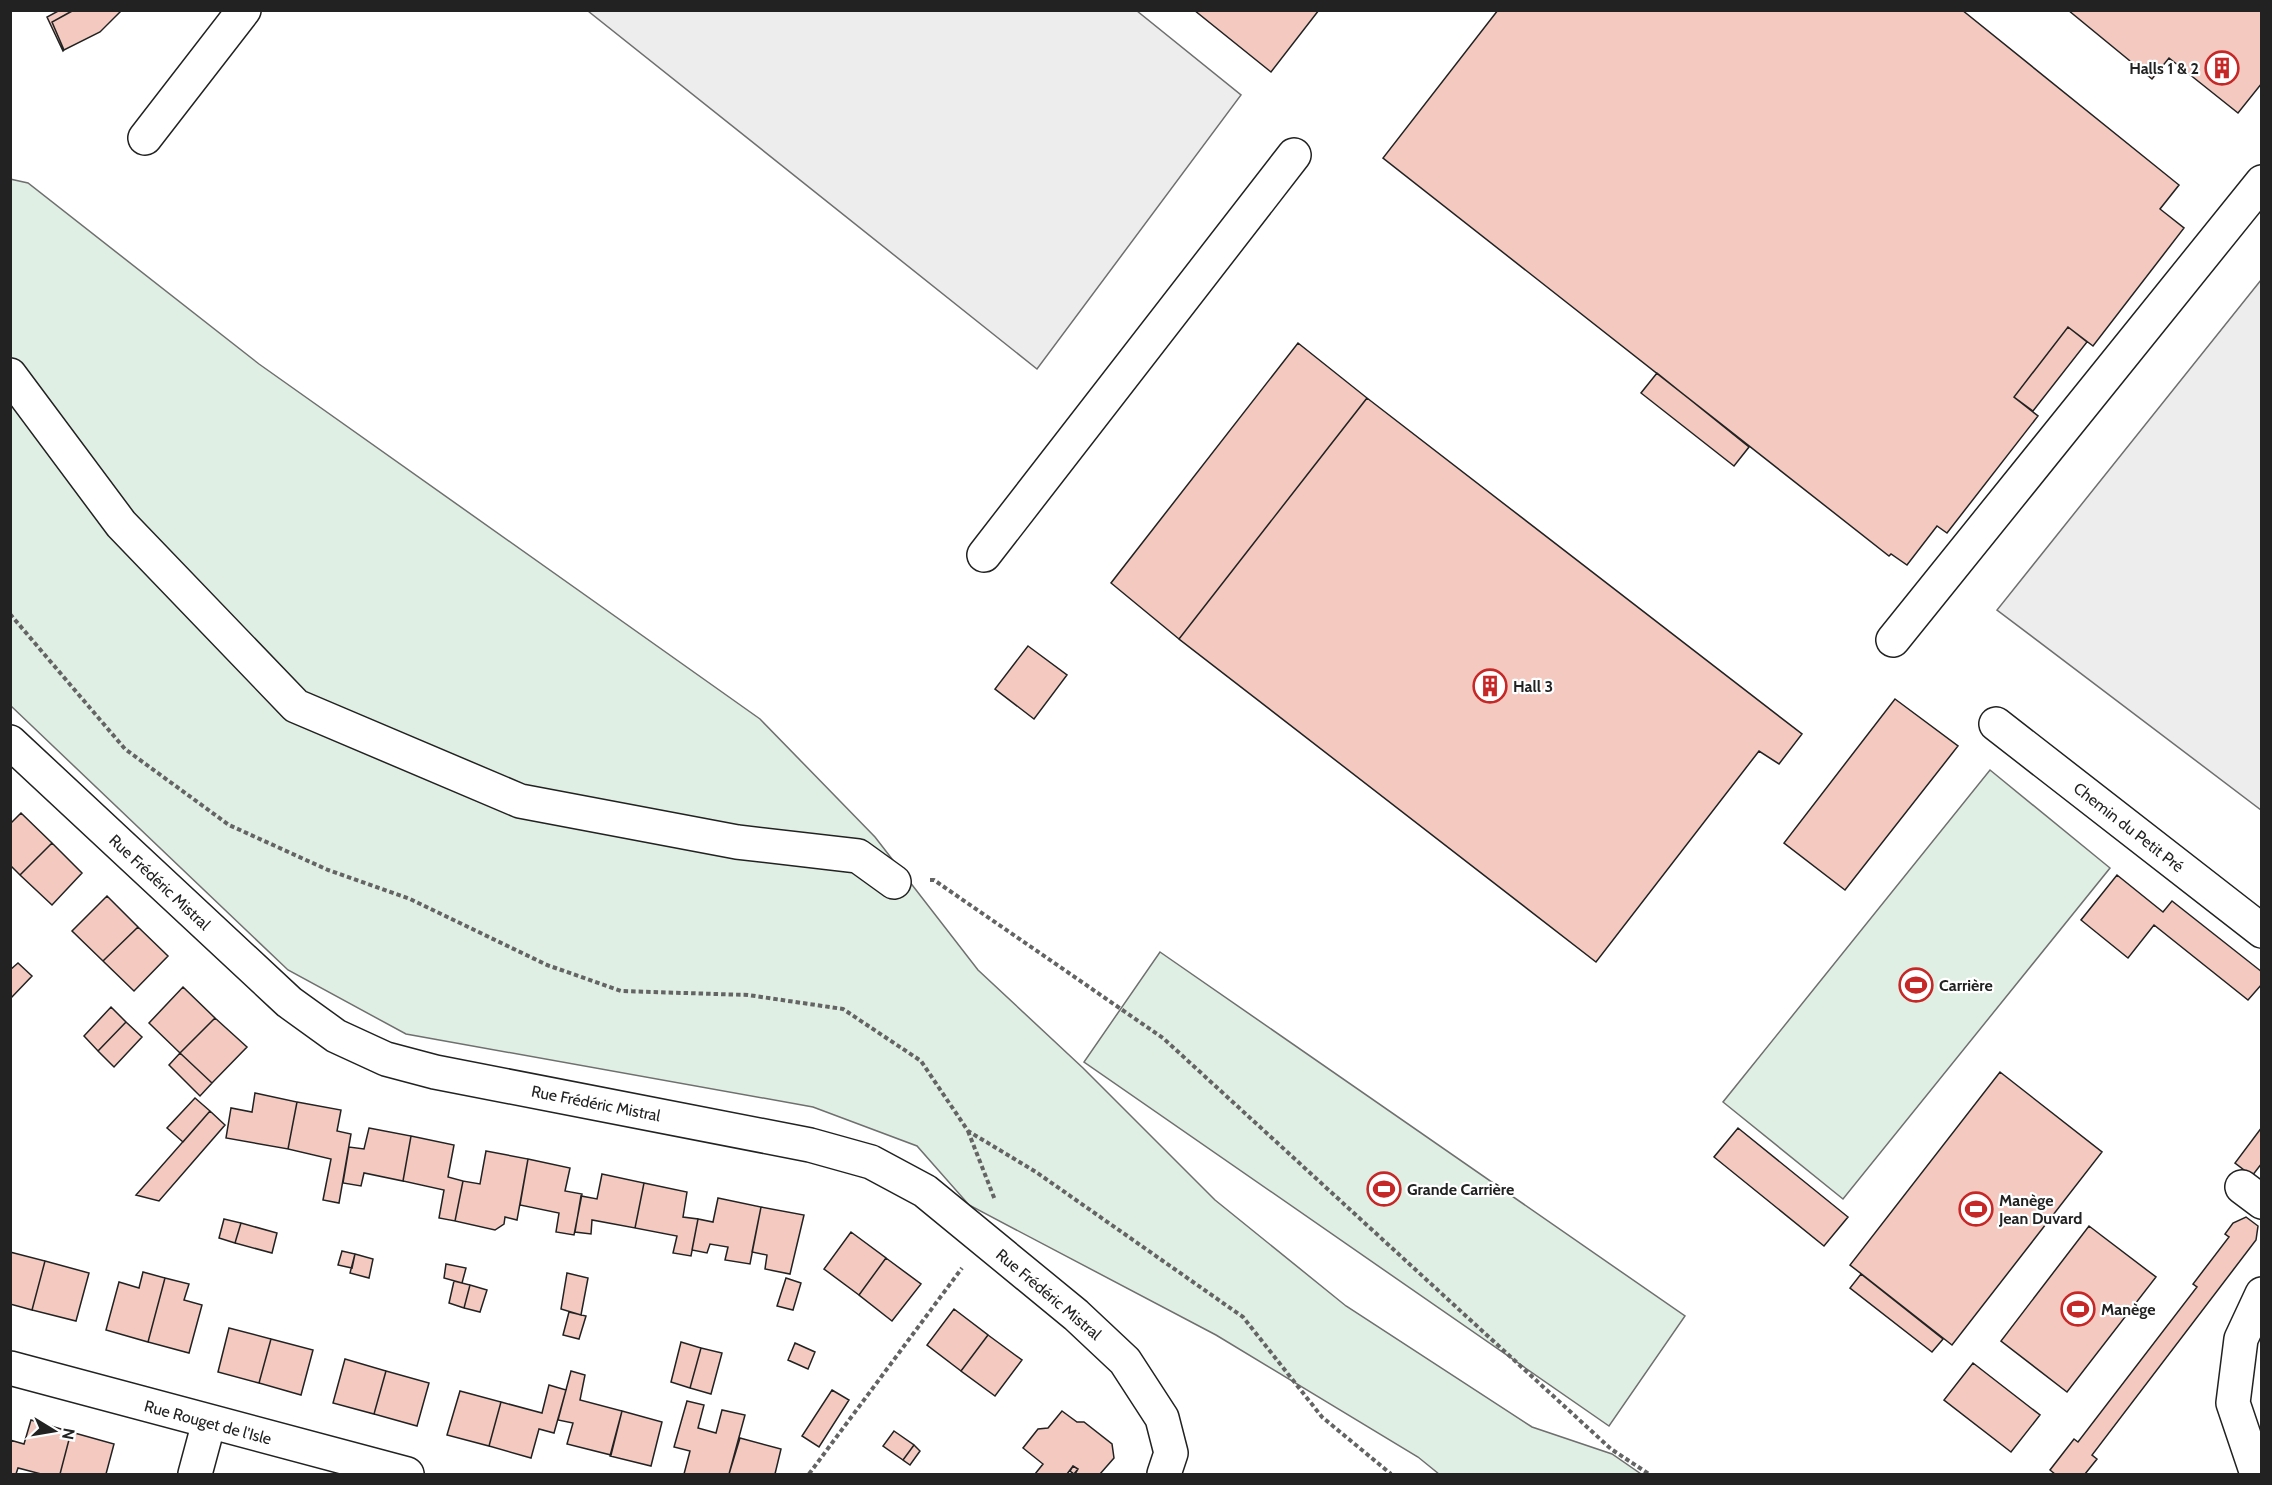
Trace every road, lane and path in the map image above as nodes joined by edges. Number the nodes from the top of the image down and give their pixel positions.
1 (244, 10) edge
2 (145, 138) dead end
3 (1294, 155) dead end
4 (2262, 182) edge
5 (2252, 215) edge
6 (10, 375) edge
7 (984, 555) dead end
8 (10, 614) edge
9 (1893, 640) dead end
10 (1996, 724) dead end
11 (10, 742) edge
12 (894, 882) joint
13 (2262, 930) edge
14 (983, 1239) junction
15 (2262, 1294) edge
16 (10, 1368) edge
17 (208, 1422) junction
18 (1167, 1463) edge
19 (195, 1474) edge
20 (407, 1474) edge
21 (809, 1474) edge
22 (1391, 1474) edge
23 (1649, 1474) edge
24 (2257, 1474) edge

1 - 2 street
3 - 7 street
4 - 5 street
5 - 9 street
6 - 12 street
8 - 22 path
10 - 13 street, Chemin du Petit Pré
11 - 14 street, Rue Frédéric Mistral
12 - 23 path
14 - 18 street, Rue Frédéric Mistral
14 - 21 path
15 - 24 street
16 - 17 street, Rue Rouget de l'Isle
17 - 19 street
17 - 20 street, Rue Rouget de l'Isle

